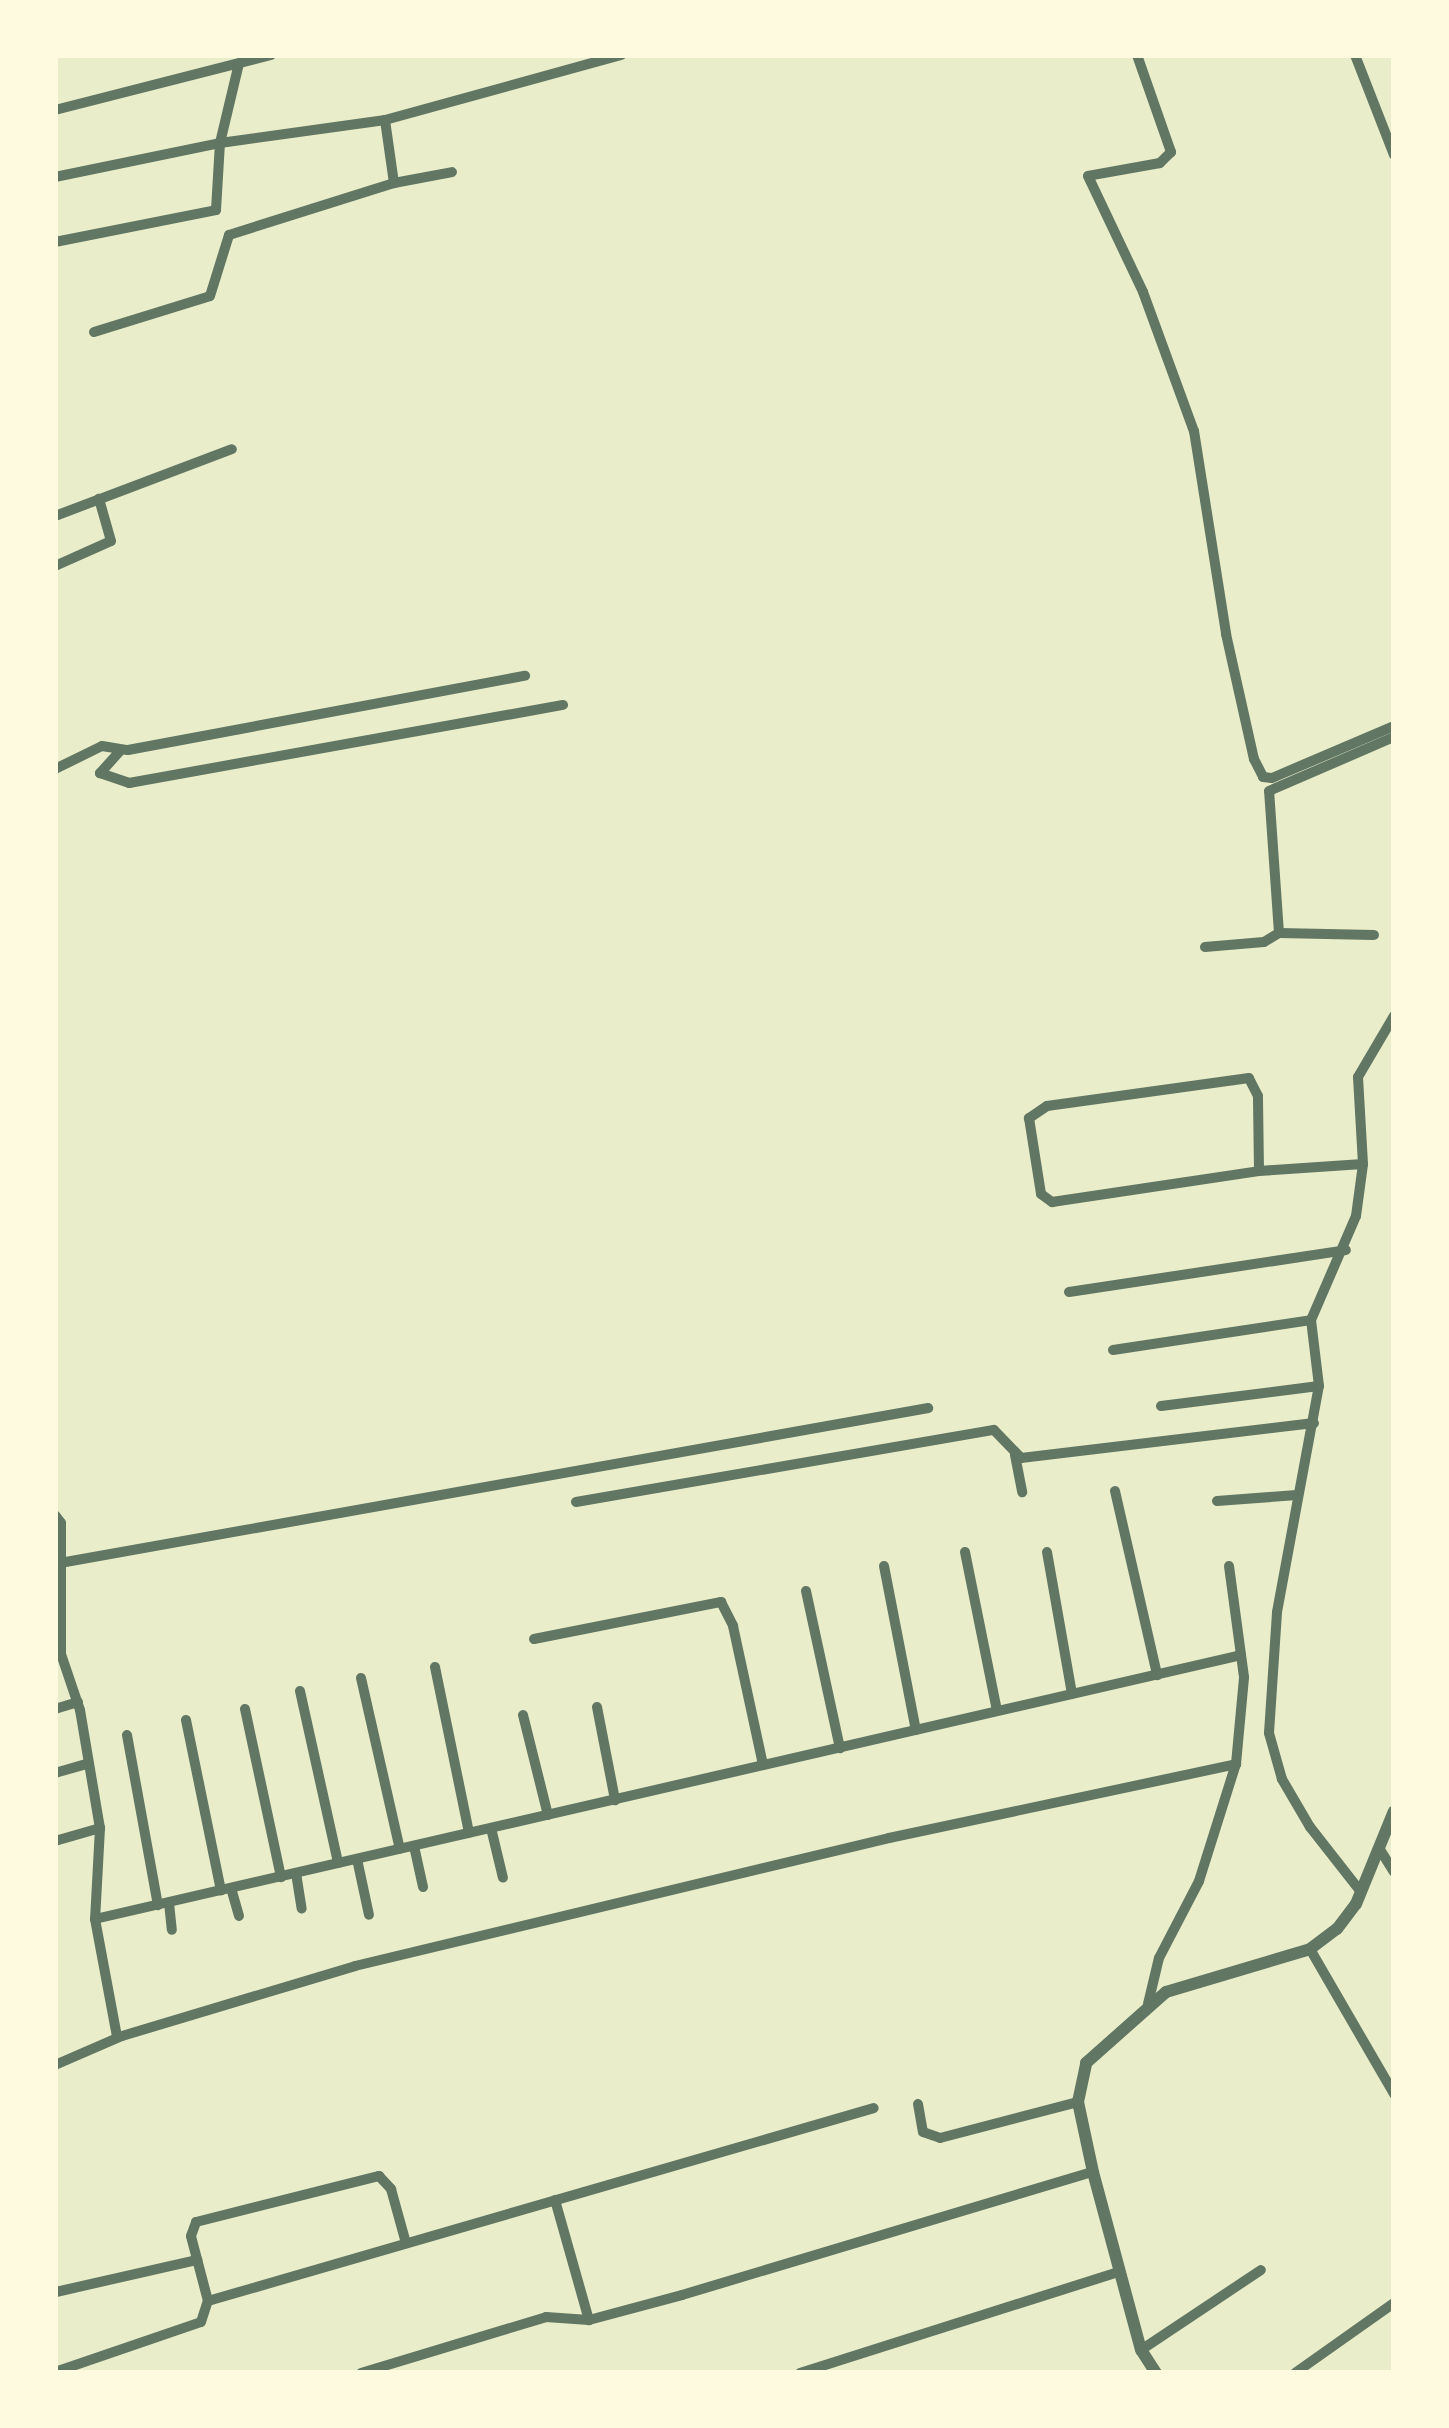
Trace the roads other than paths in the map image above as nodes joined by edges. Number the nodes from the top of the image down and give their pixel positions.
1 (271, 55) edge
2 (622, 55) edge
3 (1137, 55) edge
4 (1355, 55) edge
5 (239, 63) junction
6 (55, 110) edge
7 (385, 120) junction
8 (220, 143) junction
9 (1394, 155) edge
10 (452, 172) dead end
11 (55, 177) edge
12 (394, 183) junction
13 (55, 242) edge
14 (94, 332) dead end
15 (232, 449) dead end
16 (99, 499) junction
17 (55, 516) edge
18 (55, 566) edge
19 (524, 676) dead end
20 (563, 705) dead end
21 (1394, 726) edge
22 (1394, 737) edge
23 (114, 749) junction
24 (55, 769) edge
25 (1279, 933) junction
26 (1374, 935) dead end
27 (1206, 948) dead end
28 (1394, 1016) edge
29 (1363, 1164) junction
30 (1259, 1171) junction
31 (1346, 1250) junction
32 (1069, 1292) dead end
33 (1311, 1320) junction
34 (1113, 1350) dead end
35 (1318, 1386) junction
36 (1161, 1406) dead end
37 (928, 1408) dead end
38 (1314, 1424) junction
39 (1015, 1455) junction
40 (1114, 1491) dead end
41 (1022, 1492) dead end
42 (1297, 1495) junction
43 (1217, 1501) dead end
44 (576, 1502) dead end
45 (57, 1515) edge
46 (965, 1552) dead end
47 (1046, 1552) dead end
48 (60, 1564) junction
49 (884, 1566) dead end
50 (1228, 1566) dead end
51 (57, 1584) edge
52 (806, 1591) dead end
53 (534, 1639) dead end
54 (1241, 1655) junction
55 (436, 1667) dead end
56 (1157, 1674) junction
57 (361, 1678) dead end
58 (300, 1691) dead end
59 (1072, 1694) junction
60 (78, 1702) junction
61 (597, 1707) dead end
62 (55, 1709) edge
63 (245, 1709) dead end
64 (997, 1711) junction
65 (523, 1716) dead end
66 (186, 1720) dead end
67 (916, 1730) junction
68 (127, 1736) dead end
69 (840, 1748) junction
70 (87, 1764) junction
71 (1236, 1764) junction
72 (763, 1765) junction
73 (55, 1773) edge
74 (615, 1800) junction
75 (1394, 1812) edge
76 (548, 1815) junction
77 (100, 1828) junction
78 (491, 1828) junction
79 (469, 1833) junction
80 (55, 1840) edge
81 (414, 1846) junction
82 (1380, 1848) junction
83 (400, 1849) junction
84 (356, 1859) junction
85 (338, 1864) junction
86 (1394, 1872) edge
87 (296, 1873) junction
88 (280, 1877) junction
89 (503, 1878) dead end
90 (423, 1886) dead end
91 (226, 1889) junction
92 (1361, 1892) junction
93 (163, 1904) junction
94 (302, 1909) dead end
95 (369, 1914) dead end
96 (239, 1916) dead end
97 (95, 1920) junction
98 (172, 1930) dead end
99 (1310, 1949) junction
100 (1148, 2004) junction
101 (117, 2037) junction
102 (55, 2065) edge
103 (1394, 2094) edge
104 (1078, 2102) junction
105 (918, 2104) dead end
106 (874, 2108) dead end
107 (1092, 2172) junction
108 (554, 2200) junction
109 (406, 2243) junction
110 (198, 2260) junction
111 (1262, 2270) dead end
112 (1118, 2272) junction
113 (56, 2292) edge
114 (208, 2301) junction
115 (1394, 2303) edge
116 (590, 2320) junction
117 (1141, 2350) junction
118 (55, 2372) edge
119 (362, 2373) edge
120 (800, 2373) edge
121 (1156, 2373) edge
122 (1295, 2373) edge

1 - 5 street
2 - 7 street
3 - 21 street
4 - 9 street
5 - 6 street
5 - 8 street
7 - 8 street
7 - 12 street
8 - 11 street
8 - 13 street
10 - 12 street
12 - 14 street
15 - 16 street
16 - 17 street
16 - 18 street
19 - 23 street
20 - 23 street
22 - 25 street
23 - 24 street
25 - 26 street
25 - 27 street
28 - 29 street
29 - 30 street
29 - 31 street
30 - 30 street
31 - 32 street
31 - 33 street
33 - 34 street
33 - 35 street
35 - 36 street
35 - 38 street
37 - 48 street
38 - 39 street
38 - 42 street
39 - 41 street
39 - 44 street
40 - 56 street
42 - 43 street
42 - 92 street
45 - 48 street
46 - 64 street
47 - 59 street
48 - 51 street
49 - 67 street
50 - 54 street
51 - 60 street
52 - 69 street
53 - 72 street
54 - 56 street
54 - 71 street
55 - 79 street
56 - 59 street
57 - 83 street
58 - 85 street
59 - 64 street
60 - 62 street
60 - 70 street
61 - 74 street
63 - 88 street
64 - 67 street
65 - 76 street
66 - 91 street
67 - 69 street
68 - 93 street
69 - 72 street
70 - 73 street
70 - 77 street
71 - 100 street
71 - 101 street
72 - 74 street
74 - 76 street
75 - 82 street
76 - 78 street
77 - 80 street
77 - 97 street
78 - 79 street
78 - 89 street
79 - 81 street
81 - 83 street
81 - 90 street
82 - 86 street
82 - 92 street
83 - 84 street
84 - 85 street
84 - 95 street
85 - 87 street
87 - 88 street
87 - 94 street
88 - 91 street
91 - 93 street
91 - 96 street
92 - 99 street
93 - 97 street
93 - 98 street
97 - 101 street
99 - 100 street
99 - 103 street
100 - 104 street
101 - 102 street
104 - 105 street
104 - 107 street
106 - 108 street
107 - 112 street
107 - 116 street
108 - 109 street
108 - 116 street
109 - 110 street
109 - 114 street
110 - 113 street
110 - 114 street
111 - 117 street
112 - 117 street
112 - 120 street
114 - 118 street
115 - 122 street
116 - 119 street
117 - 121 street

